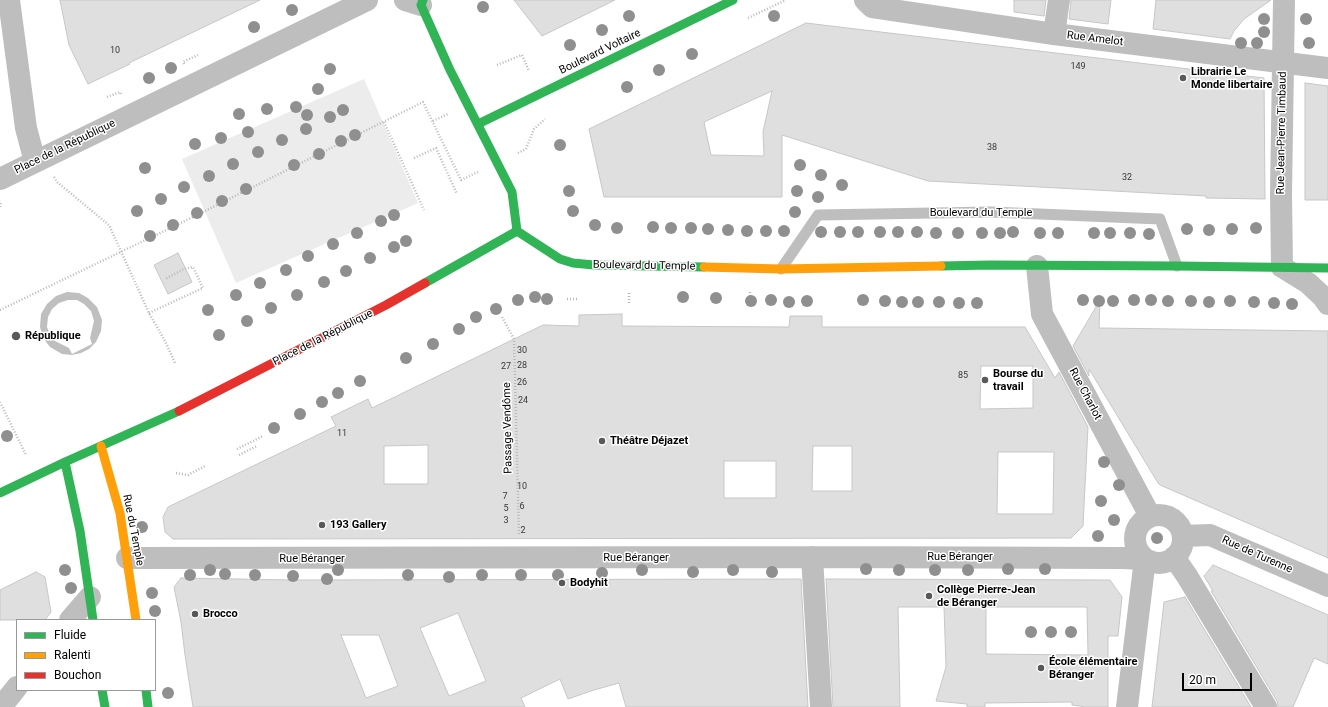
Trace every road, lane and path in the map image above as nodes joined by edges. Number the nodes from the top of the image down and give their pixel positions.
1 (9, 0) edge
2 (367, 0) edge
3 (733, 0) edge
4 (865, 0) edge
5 (1059, 0) edge
6 (1284, 0) edge
7 (416, 2) edge
8 (1054, 34) junction
9 (198, 54) dead end
10 (183, 62) dead end
11 (1283, 62) junction
12 (497, 65) dead end
13 (1328, 68) edge
14 (529, 71) dead end
15 (120, 92) dead end
16 (107, 97) dead end
17 (384, 122) junction
18 (478, 124) junction
19 (414, 158) dead end
20 (35, 162) junction
21 (0, 179) edge
22 (461, 180) dead end
23 (457, 194) dead end
24 (424, 210) dead end
25 (517, 231) junction
26 (121, 253) junction
27 (1037, 266) junction
28 (1177, 266) junction
29 (1282, 266) junction
30 (1328, 268) edge
31 (781, 269) junction
32 (165, 279) dead end
33 (629, 291) dead end
34 (750, 292) dead end
35 (750, 296) dead end
36 (567, 299) dead end
37 (579, 299) dead end
38 (629, 303) dead end
39 (1328, 304) edge
40 (0, 310) edge
41 (149, 313) junction
42 (502, 317) dead end
43 (175, 363) dead end
44 (0, 402) edge
45 (263, 436) dead end
46 (18, 437) dead end
47 (101, 446) junction
48 (257, 446) dead end
49 (237, 449) dead end
50 (239, 455) dead end
51 (66, 462) junction
52 (205, 466) dead end
53 (176, 473) dead end
54 (0, 493) edge
55 (1150, 516) junction
56 (1183, 536) junction
57 (519, 538) dead end
58 (812, 557) junction
59 (1174, 557) junction
60 (127, 558) junction
61 (1145, 559) junction
62 (1328, 586) edge
63 (90, 598) junction
64 (71, 619) edge
65 (93, 619) edge
66 (136, 619) edge
67 (16, 688) edge
68 (102, 691) edge
69 (146, 691) edge
70 (1, 707) edge
71 (105, 707) edge
72 (148, 707) edge
73 (821, 707) edge
74 (1127, 707) edge
75 (1266, 707) edge

1 - 20 street
2 - 20 street, Place de la République
3 - 18 main road, Boulevard Voltaire
4 - 8 street, Rue Amelot
5 - 8 street
6 - 11 street, Rue Jean-Pierre Timbaud
7 - 18 main road
8 - 11 street, Rue Amelot
9 - 10 path
11 - 13 street, Rue Amelot
11 - 29 street, Rue Jean-Pierre Timbaud
12 - 14 path
15 - 16 path
17 - 22 path
17 - 24 path
17 - 26 path
18 - 25 main road
19 - 23 path
20 - 21 street, Place de la République
20 - 26 path
25 - 31 main road, Boulevard du Temple
25 - 47 main road, Place de la République
26 - 40 path
26 - 41 path
27 - 28 main road, Boulevard du Temple
27 - 31 main road, Boulevard du Temple
27 - 55 street, Rue Charlot
28 - 29 main road, Boulevard du Temple
28 - 31 lane, Boulevard du Temple
29 - 30 main road, Boulevard du Temple
29 - 39 street
32 - 41 path
33 - 38 path
34 - 35 path
36 - 37 path
41 - 43 path
42 - 57 path, Passage Vendôme
44 - 46 path
45 - 49 path
47 - 51 main road, Place de la République
47 - 60 main road, Rue du Temple
48 - 50 path
51 - 54 main road, Place de la République
51 - 63 main road
52 - 53 path
55 - 56 street
55 - 61 street
56 - 59 street
56 - 62 street, Rue de Turenne
58 - 60 street, Rue Béranger
58 - 61 street, Rue Béranger
58 - 73 street
59 - 61 street
59 - 75 street
60 - 66 main road, Rue du Temple
61 - 74 street
63 - 64 street
63 - 65 main road
67 - 70 street
68 - 71 main road
69 - 72 main road

